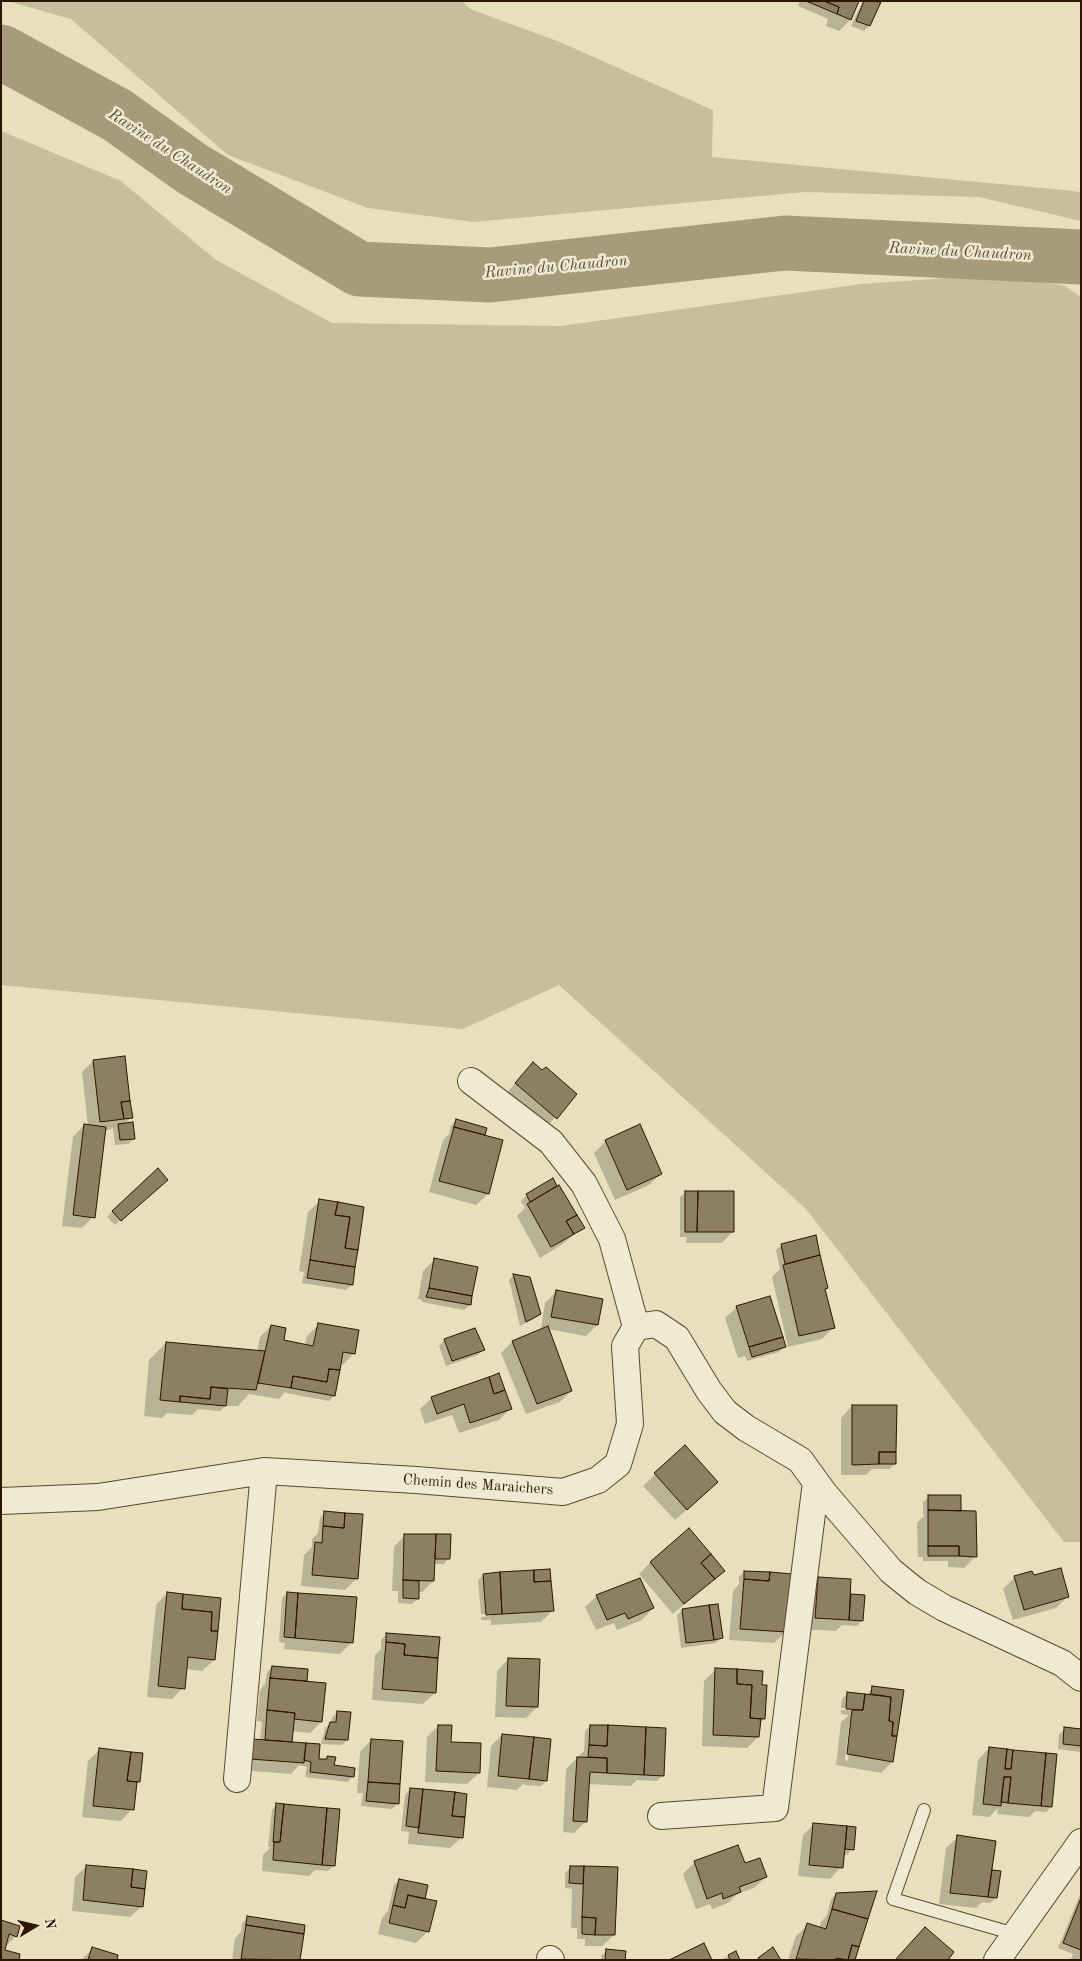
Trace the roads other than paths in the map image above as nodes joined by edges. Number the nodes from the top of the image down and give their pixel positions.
1 (470, 1081) dead end
2 (636, 1327) junction
3 (264, 1472) junction
4 (816, 1482) junction
5 (1, 1501) edge
6 (1081, 1678) edge
7 (237, 1779) dead end
8 (924, 1810) dead end
9 (661, 1816) dead end
10 (1081, 1842) edge
11 (1015, 1934) junction
12 (997, 1960) edge

1 - 2 street
2 - 3 street, Chemin des Maraichers
2 - 4 street
3 - 5 street, Chemin des Maraichers
3 - 7 street
4 - 6 street
4 - 9 street
8 - 11 lane
10 - 11 street
11 - 12 street

